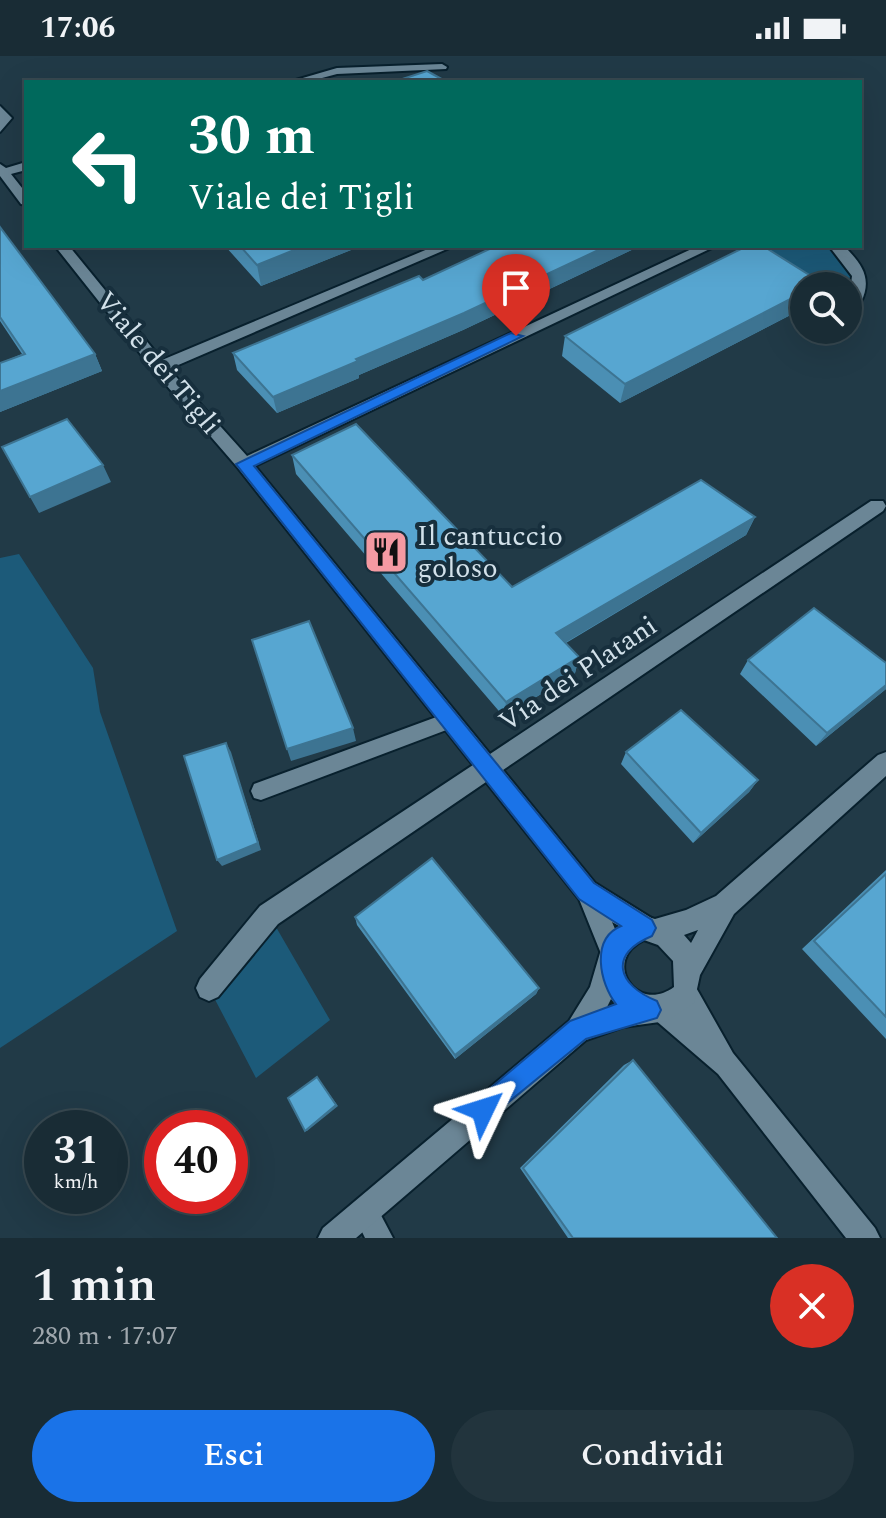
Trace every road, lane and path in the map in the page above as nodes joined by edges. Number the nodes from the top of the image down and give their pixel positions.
1 (442, 67) dead end
2 (302, 80) edge
3 (0, 109) edge
4 (0, 128) edge
5 (24, 166) edge
6 (2, 170) edge
7 (24, 198) edge
8 (64, 248) edge
9 (442, 248) edge
10 (705, 248) edge
11 (838, 248) edge
12 (860, 272) edge
13 (159, 367) junction
14 (244, 464) junction
15 (877, 506) dead end
16 (450, 720) junction
17 (886, 762) edge
18 (488, 768) junction
19 (261, 791) dead end
20 (587, 891) junction
21 (725, 905) junction
22 (650, 929) junction
23 (612, 954) junction
24 (688, 981) junction
25 (209, 988) dead end
26 (656, 1010) junction
27 (578, 1030) junction
28 (727, 1065) junction
29 (365, 1211) junction
30 (333, 1238) edge
31 (380, 1238) edge
32 (865, 1238) edge

1 - 2 street
3 - 4 street
5 - 6 street
6 - 7 street
8 - 13 street, Viale dei Tigli
9 - 13 street
10 - 14 street
11 - 12 street
13 - 14 street, Viale dei Tigli
14 - 16 street, Viale dei Tigli
15 - 18 street, Via dei Platani
16 - 18 street, Viale dei Tigli
16 - 19 lane
17 - 21 street
18 - 20 street, Viale dei Tigli
18 - 25 street, Via dei Platani
20 - 22 street, Viale dei Tigli
20 - 23 street, Viale dei Tigli
21 - 22 street
21 - 24 street
22 - 23 street
22 - 24 street, Viale dei Tigli
23 - 26 street, Viale dei Tigli
23 - 27 street
24 - 26 street
24 - 28 street, Viale dei Tigli
26 - 27 street
26 - 28 street, Viale dei Tigli
27 - 29 street
28 - 32 street, Viale dei Tigli
29 - 30 street
29 - 31 lane

